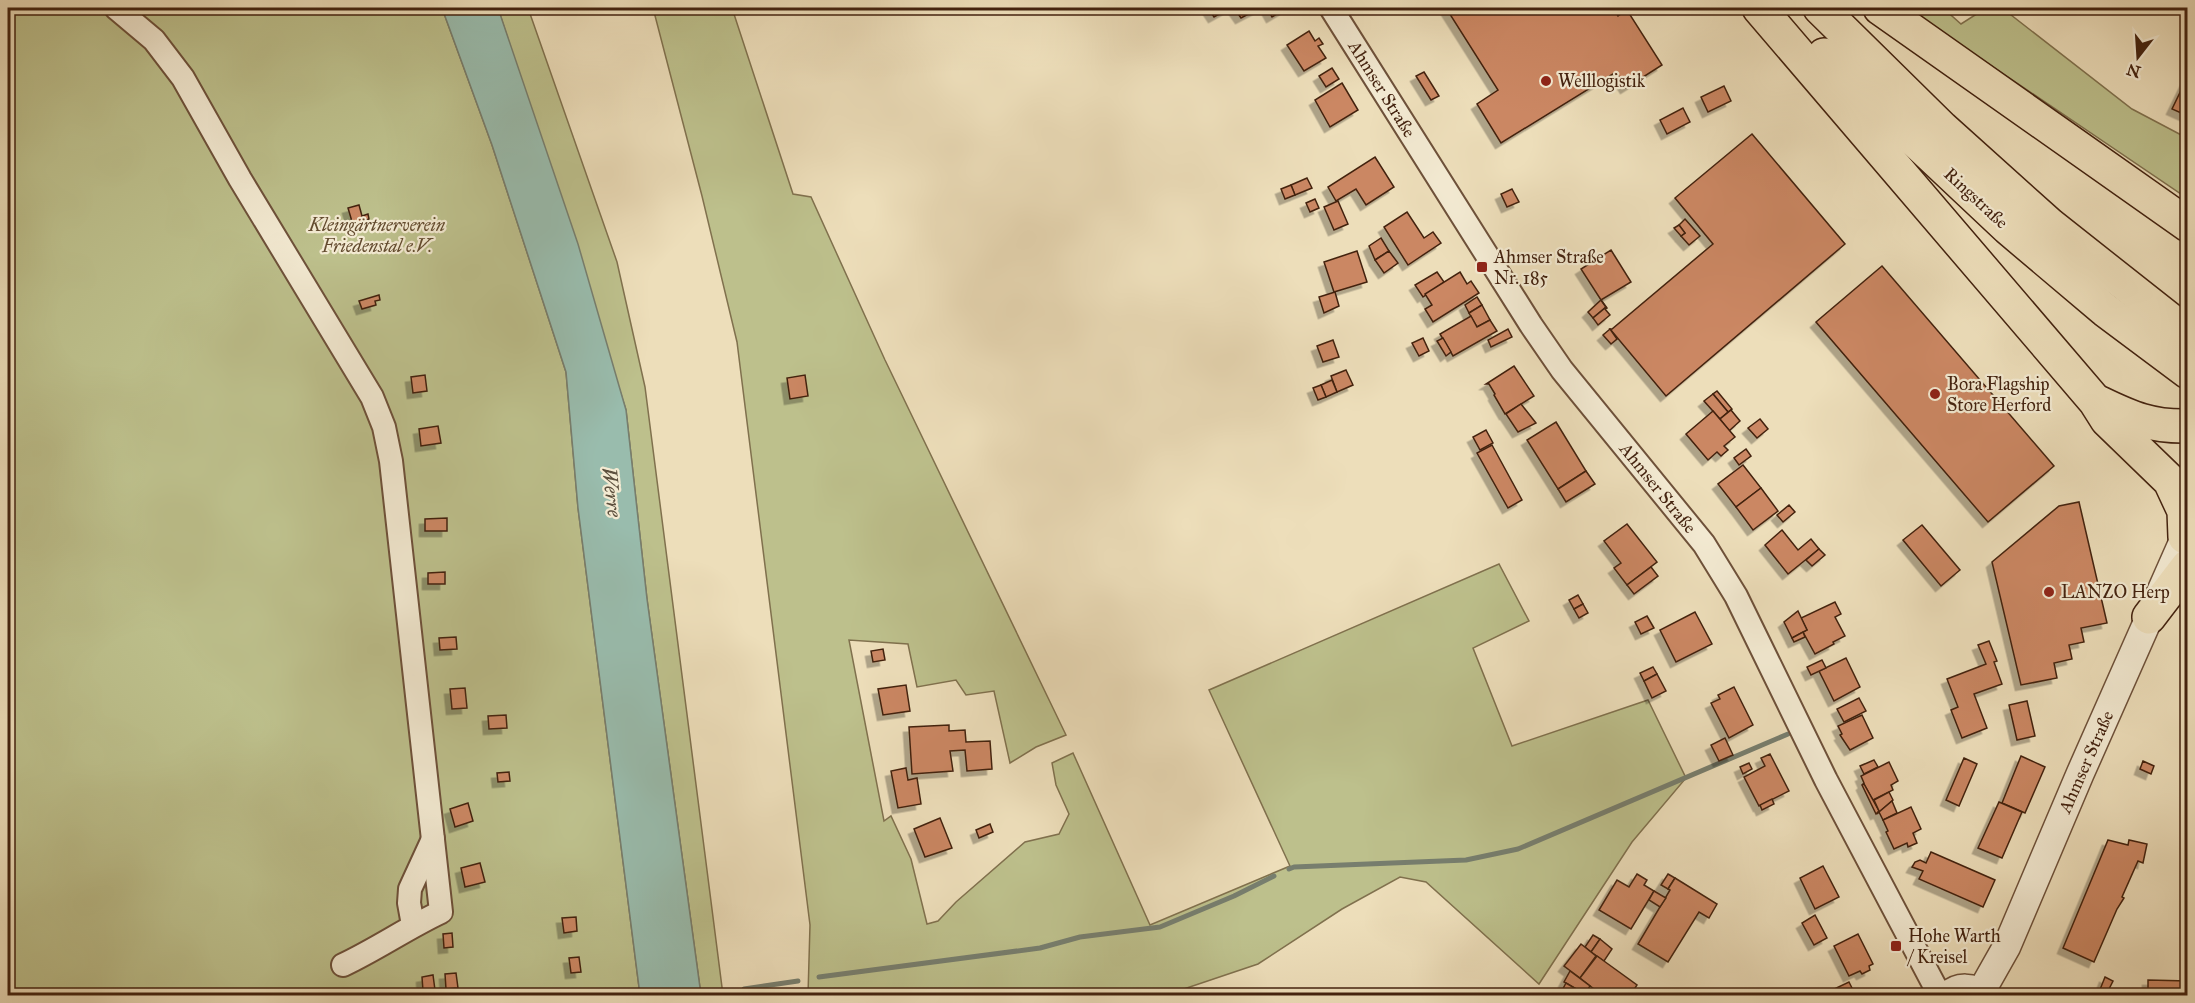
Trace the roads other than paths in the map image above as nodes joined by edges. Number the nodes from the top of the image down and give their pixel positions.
1 (116, 8) edge
2 (1331, 8) edge
3 (1759, 8) edge
4 (1780, 8) edge
5 (1820, 8) edge
6 (1880, 8) edge
7 (2187, 225) edge
8 (2187, 334) edge
9 (2187, 372) edge
10 (2095, 401) junction
11 (2179, 426) edge
12 (2186, 544) edge
13 (2149, 617) joint
14 (434, 838) junction
15 (413, 925) junction
16 (343, 965) dead end
17 (1983, 994) edge
18 (1940, 996) edge
19 (1947, 996) edge

1 - 14 street
2 - 18 street, Ahmser Straße
3 - 10 highway
4 - 9 highway, Ringstraße
5 - 8 highway, Ringstraße
6 - 7 highway
10 - 11 highway
10 - 12 highway
12 - 13 highway
13 - 17 street, Ahmser Straße
14 - 15 street
14 - 15 street
15 - 16 street
17 - 19 street

